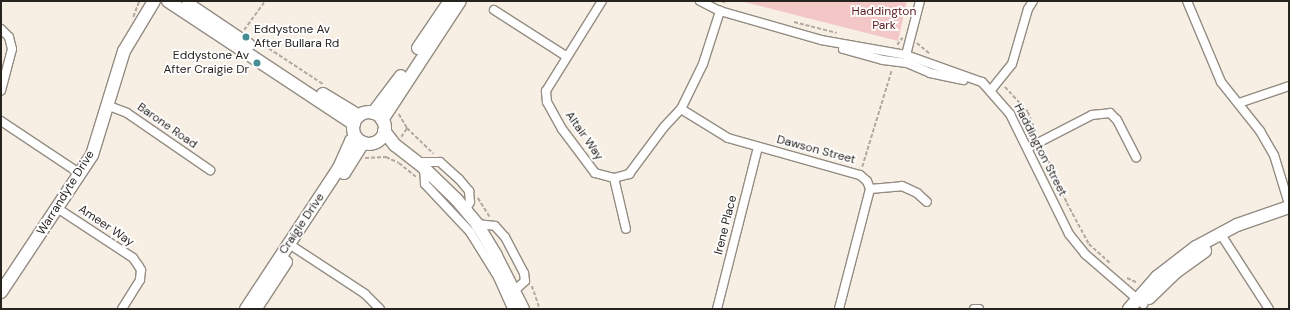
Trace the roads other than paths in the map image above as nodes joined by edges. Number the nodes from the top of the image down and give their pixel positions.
1 (154, 1) edge
2 (168, 1) edge
3 (183, 1) edge
4 (450, 1) edge
5 (460, 1) edge
6 (602, 1) edge
7 (700, 1) edge
8 (920, 1) edge
9 (1034, 1) edge
10 (1187, 1) edge
11 (494, 10) dead end
12 (720, 11) junction
13 (1, 29) edge
14 (821, 40) junction
15 (906, 55) junction
16 (566, 56) junction
17 (1289, 86) edge
18 (991, 90) junction
19 (1, 91) edge
20 (998, 99) junction
21 (1239, 103) junction
22 (109, 106) junction
23 (681, 109) junction
24 (356, 120) junction
25 (1, 121) edge
26 (380, 121) junction
27 (395, 145) junction
28 (758, 147) junction
29 (363, 148) junction
30 (1028, 148) junction
31 (1136, 157) dead end
32 (420, 165) junction
33 (210, 170) dead end
34 (79, 173) junction
35 (614, 178) junction
36 (870, 189) junction
37 (928, 202) dead end
38 (1289, 206) edge
39 (57, 208) junction
40 (465, 211) junction
41 (1289, 216) edge
42 (477, 224) junction
43 (626, 229) dead end
44 (1222, 236) junction
45 (292, 246) junction
46 (515, 290) junction
47 (1, 292) edge
48 (1140, 304) edge
49 (122, 309) edge
50 (246, 309) edge
51 (255, 309) edge
52 (380, 309) edge
53 (512, 309) edge
54 (523, 309) edge
55 (717, 309) edge
56 (839, 309) edge
57 (974, 309) edge
58 (979, 309) edge
59 (1129, 309) edge
60 (1270, 309) edge

1 - 22 main road, Warrandyte Drive
2 - 24 main road
3 - 24 main road
4 - 26 main road
5 - 26 main road
6 - 16 street, Altair Way
7 - 12 street, Haddington Street
8 - 15 street
9 - 18 street
10 - 21 street
11 - 16 street
12 - 14 street, Haddington Street
12 - 23 street
13 - 19 street
14 - 15 street, Haddington Street
14 - 20 street
15 - 18 street, Haddington Street
16 - 35 street, Altair Way
17 - 21 street
18 - 20 street, Haddington Street
20 - 30 street, Haddington Street
21 - 38 street
22 - 33 street, Barone Road
22 - 34 main road, Warrandyte Drive
23 - 28 street, Dawson Street
23 - 35 street
24 - 26 main road
24 - 29 main road
25 - 34 street
26 - 27 main road
26 - 29 main road, Craigie Drive
27 - 29 main road
27 - 32 main road
28 - 36 street, Dawson Street
28 - 55 street, Irene Place
29 - 45 main road, Craigie Drive
30 - 31 street
30 - 48 street, Haddington Street
32 - 40 main road
32 - 40 street
32 - 53 street
34 - 39 main road, Warrandyte Drive
35 - 43 street
36 - 37 street
36 - 56 street
38 - 44 main road
39 - 47 main road, Warrandyte Drive
39 - 49 street, Ameer Way
40 - 42 main road
41 - 44 main road
42 - 46 main road
42 - 46 street
44 - 48 main road
44 - 60 street
45 - 50 main road, Craigie Drive
45 - 51 main road, Craigie Drive
45 - 52 street
46 - 54 main road
48 - 59 main road
57 - 58 street

